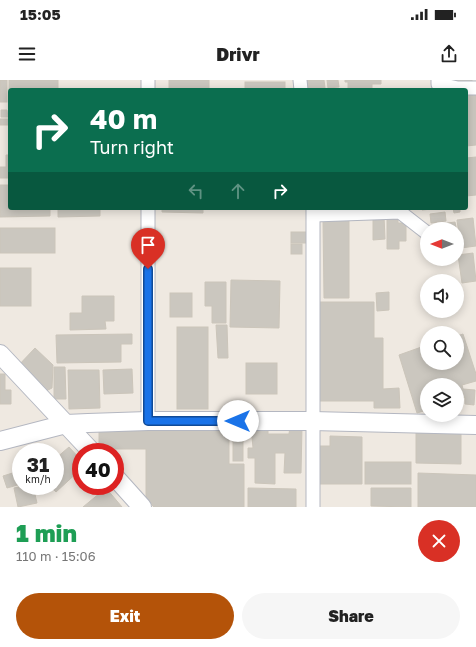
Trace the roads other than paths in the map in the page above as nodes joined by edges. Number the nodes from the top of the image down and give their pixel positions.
1 (438, 80) edge
2 (476, 88) edge
3 (148, 210) edge
4 (314, 211) edge
5 (420, 228) edge
6 (0, 354) edge
7 (148, 421) junction
8 (312, 421) junction
9 (66, 424) junction
10 (476, 425) edge
11 (0, 441) edge
12 (84, 443) edge
13 (124, 487) edge
14 (142, 507) edge
15 (313, 507) edge

1 - 2 street
3 - 7 street
4 - 5 street
4 - 8 street
6 - 9 street
7 - 8 street
7 - 9 street
8 - 10 street
8 - 15 street
9 - 11 street
9 - 12 street
13 - 14 street

